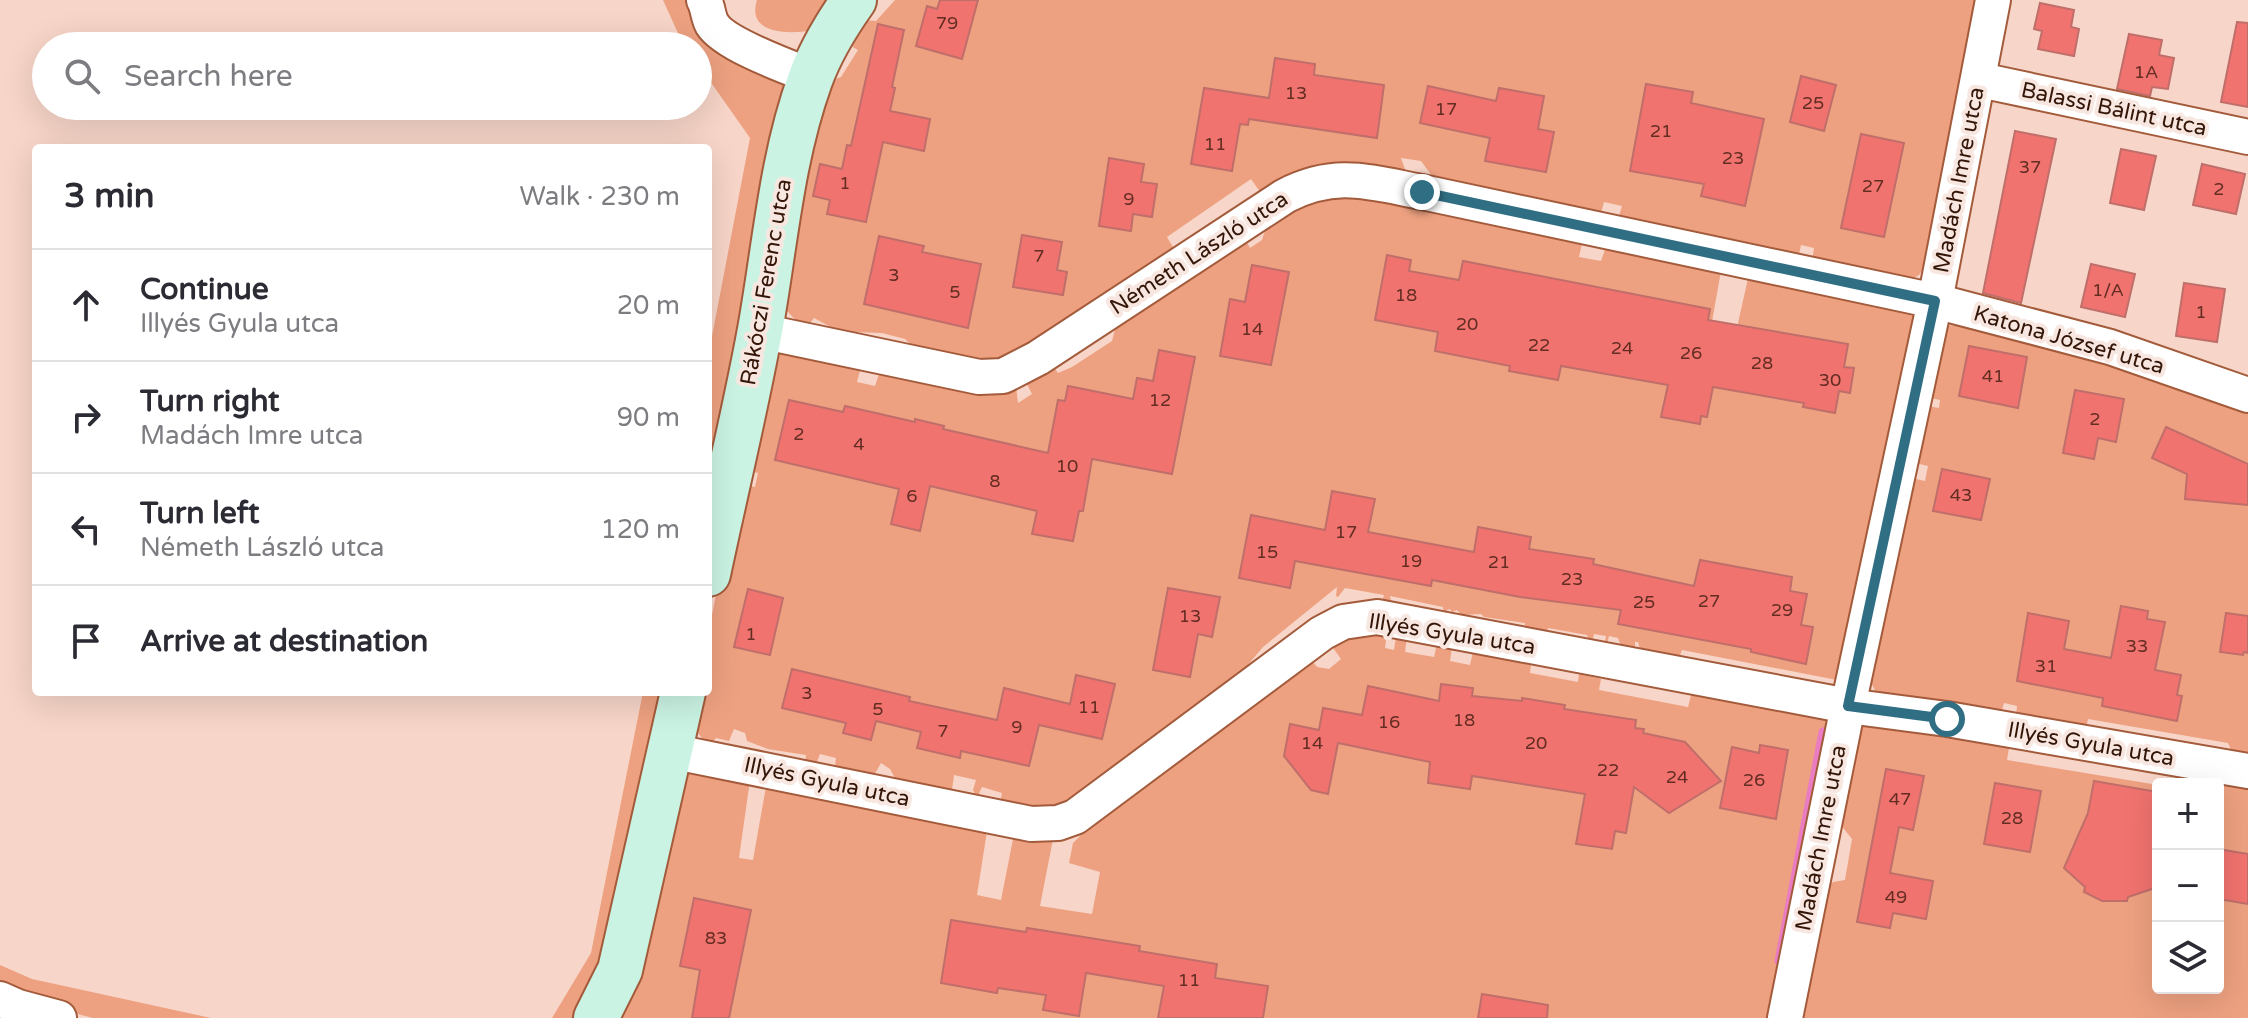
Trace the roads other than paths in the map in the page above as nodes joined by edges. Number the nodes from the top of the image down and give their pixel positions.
1 (704, 0) edge
2 (854, 0) edge
3 (1993, 0) edge
4 (811, 76) junction
5 (1980, 80) junction
6 (2248, 137) edge
7 (1935, 301) junction
8 (760, 331) junction
9 (2248, 395) edge
10 (712, 555) edge
11 (682, 696) edge
12 (1848, 706) junction
13 (670, 751) junction
14 (2248, 771) edge
15 (0, 999) edge
16 (59, 1018) edge
17 (596, 1018) edge
18 (1785, 1018) edge

1 - 4 street
2 - 4 street, Rákóczi Ferenc utca
3 - 5 street, Madách Imre utca
4 - 8 street, Rákóczi Ferenc utca
5 - 6 street, Balassi Bálint utca
5 - 7 street, Madách Imre utca
7 - 8 street, Németh László utca
7 - 9 street, Katona József utca
7 - 12 street, Madách Imre utca
8 - 10 street, Rákóczi Ferenc utca
11 - 13 street
12 - 13 street, Illyés Gyula utca
12 - 14 street, Illyés Gyula utca
12 - 18 street, Madách Imre utca
13 - 17 street
15 - 16 street

